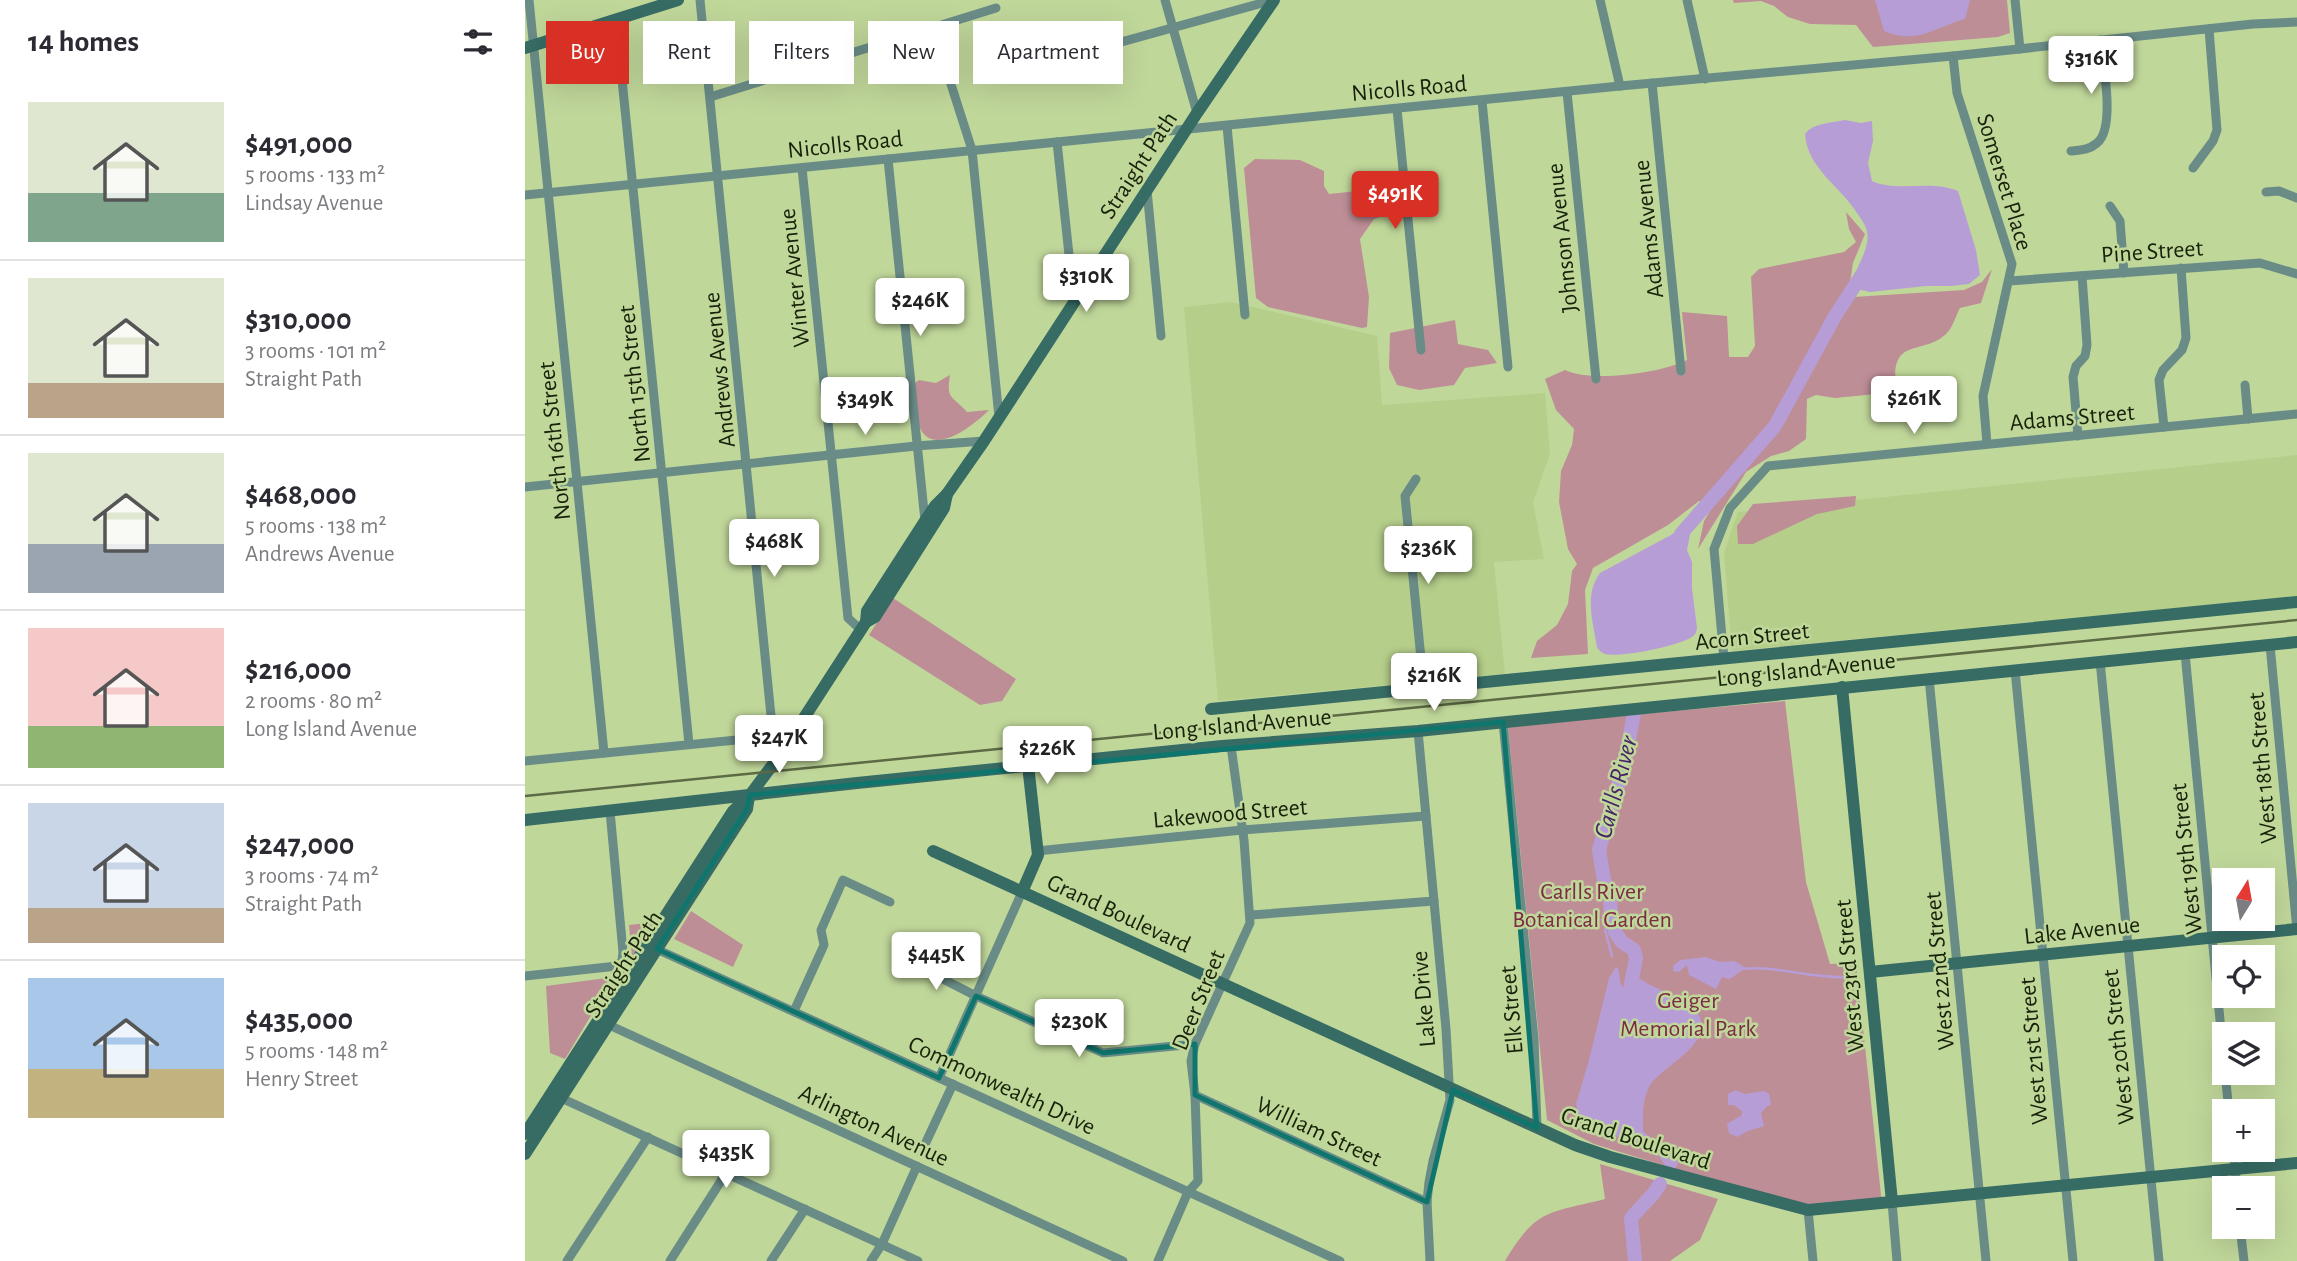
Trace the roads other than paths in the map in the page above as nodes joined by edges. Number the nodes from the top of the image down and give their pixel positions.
1 (529, 0) edge
2 (678, 0) edge
3 (700, 0) edge
4 (1165, 0) edge
5 (1273, 0) edge
6 (1599, 0) edge
7 (1687, 0) edge
8 (2015, 0) edge
9 (996, 8) dead end
10 (616, 20) junction
11 (955, 21) edge
12 (2297, 22) edge
13 (1173, 29) junction
14 (2210, 29) junction
15 (2100, 40) junction
16 (1123, 42) edge
17 (529, 46) edge
18 (868, 48) edge
19 (2020, 49) junction
20 (1953, 56) junction
21 (1705, 79) junction
22 (1652, 83) junction
23 (951, 84) edge
24 (1620, 86) junction
25 (1567, 92) junction
26 (710, 97) junction
27 (1482, 101) junction
28 (1397, 109) junction
29 (1197, 113) junction
30 (1227, 126) junction
31 (1187, 129) junction
32 (1057, 142) junction
33 (972, 150) junction
34 (2071, 151) dead end
35 (888, 159) junction
36 (802, 167) junction
37 (2193, 168) dead end
38 (719, 177) junction
39 (633, 184) junction
40 (1147, 190) junction
41 (549, 192) junction
42 (2266, 192) dead end
43 (525, 195) edge
44 (2297, 198) edge
45 (2110, 206) dead end
46 (2181, 268) junction
47 (2124, 273) junction
48 (2297, 274) edge
49 (2082, 276) junction
50 (2009, 281) junction
51 (1082, 290) junction
52 (1245, 315) dead end
53 (1161, 336) dead end
54 (1421, 350) dead end
55 (1508, 367) dead end
56 (1681, 371) dead end
57 (1596, 379) dead end
58 (2245, 384) dead end
59 (2297, 414) edge
60 (999, 418) junction
61 (2248, 419) junction
62 (2164, 427) junction
63 (2078, 436) junction
64 (984, 441) junction
65 (1987, 444) junction
66 (916, 446) junction
67 (831, 456) junction
68 (748, 463) junction
69 (663, 472) junction
70 (1416, 479) dead end
71 (578, 481) junction
72 (525, 487) edge
73 (947, 494) junction
74 (925, 521) junction
75 (2297, 602) edge
76 (864, 626) junction
77 (2297, 642) edge
78 (2270, 645) junction
79 (2185, 653) junction
80 (1724, 659) junction
81 (2101, 661) junction
82 (2015, 670) junction
83 (1930, 678) junction
84 (1842, 687) junction
85 (1424, 689) junction
86 (1211, 709) dead end
87 (1503, 722) junction
88 (796, 730) junction
89 (1418, 731) junction
90 (773, 736) junction
91 (689, 744) junction
92 (1231, 746) junction
93 (782, 751) junction
94 (604, 753) junction
95 (525, 761) edge
96 (1028, 765) junction
97 (750, 795) junction
98 (610, 811) junction
99 (1426, 816) junction
100 (525, 820) edge
101 (1242, 830) junction
102 (933, 851) dead end
103 (1037, 851) junction
104 (1022, 892) junction
105 (1434, 901) junction
106 (890, 902) dead end
107 (1251, 915) junction
108 (2297, 929) edge
109 (2213, 937) junction
110 (2128, 946) junction
111 (652, 947) junction
112 (2044, 955) junction
113 (910, 962) dead end
114 (1957, 963) junction
115 (1870, 972) junction
116 (525, 976) edge
117 (1223, 984) junction
118 (977, 996) junction
119 (794, 1011) junction
120 (2220, 1022) edge
121 (609, 1025) junction
122 (1195, 1044) junction
123 (940, 1078) junction
124 (953, 1084) junction
125 (1449, 1088) junction
126 (558, 1094) junction
127 (1195, 1095) junction
128 (1537, 1128) junction
129 (525, 1134) edge
130 (648, 1136) junction
131 (921, 1153) dead end
132 (525, 1154) edge
133 (2234, 1162) edge
134 (2297, 1163) edge
135 (917, 1167) junction
136 (2235, 1168) junction
137 (726, 1173) junction
138 (2236, 1176) edge
139 (2151, 1177) junction
140 (2065, 1185) junction
141 (1188, 1192) junction
142 (1979, 1194) junction
143 (1427, 1202) junction
144 (1892, 1202) junction
145 (805, 1209) junction
146 (1808, 1210) junction
147 (2241, 1239) edge
148 (882, 1244) junction
149 (567, 1261) edge
150 (670, 1261) edge
151 (771, 1261) edge
152 (871, 1261) edge
153 (918, 1261) edge
154 (1123, 1261) edge
155 (1158, 1261) edge
156 (1341, 1261) edge
157 (1430, 1261) edge
158 (1813, 1261) edge
159 (1897, 1261) edge
160 (1986, 1261) edge
161 (2073, 1261) edge
162 (2159, 1261) edge
163 (2244, 1261) edge

1 - 17 street, North 16th Street
2 - 10 street
3 - 26 street, Andrews Avenue
4 - 13 street
5 - 13 street
5 - 29 street, Straight Path
6 - 24 street
7 - 21 street
8 - 19 street
9 - 11 street
10 - 17 street
10 - 39 street, North 15th Street
12 - 14 street, Nicolls Road
13 - 16 street
13 - 29 street
14 - 15 street, Nicolls Road
14 - 37 street
15 - 19 street, Nicolls Road
15 - 34 street
17 - 41 street, North 16th Street
18 - 26 street
19 - 20 street, Nicolls Road
20 - 21 street, Nicolls Road
20 - 50 street, Somerset Place
21 - 22 street, Nicolls Road
22 - 24 street, Nicolls Road
22 - 56 street, Adams Avenue
23 - 33 street
24 - 25 street, Nicolls Road
25 - 27 street, Nicolls Road
25 - 57 street, Johnson Avenue
26 - 38 street, Andrews Avenue
27 - 28 street, Nicolls Road
27 - 55 street
28 - 30 street, Nicolls Road
28 - 54 street
29 - 31 street, Straight Path
30 - 31 street, Nicolls Road
30 - 52 street
31 - 32 street, Nicolls Road
31 - 40 street, Straight Path
32 - 33 street, Nicolls Road
32 - 51 street
33 - 35 street, Nicolls Road
33 - 60 street
35 - 36 street, Nicolls Road
35 - 66 street
36 - 38 street, Nicolls Road
36 - 67 street, Winter Avenue
38 - 39 street, Nicolls Road
38 - 68 street, Andrews Avenue
39 - 41 street, Nicolls Road
39 - 69 street, North 15th Street
40 - 51 street, Straight Path
40 - 53 street
41 - 43 street, Nicolls Road
41 - 71 street, North 16th Street
42 - 44 street
45 - 47 street
46 - 47 street, Pine Street
46 - 48 street, Pine Street
46 - 62 street
47 - 49 street, Pine Street
49 - 50 street, Pine Street
49 - 63 street
50 - 65 street, Somerset Place
51 - 60 street, Straight Path
58 - 61 street
59 - 61 street, Adams Street
60 - 64 street, Straight Path
61 - 62 street, Adams Street
62 - 63 street, Adams Street
63 - 65 street, Adams Street
64 - 66 street
64 - 73 street, Straight Path
65 - 80 street, Adams Street
66 - 67 street
66 - 74 street
67 - 68 street
67 - 76 street, Winter Avenue
68 - 69 street
68 - 90 street, Andrews Avenue
69 - 71 street
69 - 91 street, North 15th Street
70 - 85 street
71 - 72 street
71 - 94 street, North 16th Street
73 - 74 street, Straight Path
73 - 76 street, Straight Path
74 - 76 street, Straight Path
75 - 80 street, Acorn Street
76 - 88 street, Straight Path
77 - 78 street, Long Island Avenue
78 - 79 street, Long Island Avenue
78 - 108 street, West 18th Street
79 - 81 street, Long Island Avenue
79 - 109 street, West 19th Street
80 - 85 street, Acorn Street
81 - 82 street, Long Island Avenue
81 - 110 street, West 20th Street
82 - 83 street, Long Island Avenue
82 - 112 street, West 21st Street
83 - 84 street, Long Island Avenue
83 - 114 street, West 22nd Street
84 - 87 street, Long Island Avenue
84 - 115 street, West 23rd Street
85 - 86 street, Acorn Street
87 - 89 street, Long Island Avenue
87 - 128 street, Elk Street
88 - 90 street
88 - 93 street, Straight Path
89 - 92 street, Long Island Avenue
89 - 99 street, Lake Drive
90 - 91 street
90 - 93 street
91 - 94 street
92 - 96 street, Long Island Avenue
92 - 101 street, Deer Street
93 - 97 street, Straight Path
94 - 95 street
96 - 97 street, Long Island Avenue
96 - 103 street
97 - 98 street, Long Island Avenue
97 - 111 street, Straight Path
98 - 100 street, Long Island Avenue
98 - 116 street
99 - 101 street, Lakewood Street
99 - 105 street, Lake Drive
101 - 103 street, Lakewood Street
101 - 107 street, Deer Street
102 - 104 street, Grand Boulevard
103 - 104 street
104 - 117 street, Grand Boulevard
104 - 118 street
105 - 107 street
105 - 125 street, Lake Drive
106 - 119 street
107 - 117 street, Deer Street
108 - 109 street, Lake Avenue
109 - 110 street, Lake Avenue
109 - 120 street, West 19th Street
110 - 112 street, Lake Avenue
110 - 139 street, West 20th Street
111 - 119 street, Commonwealth Drive
111 - 121 street, Straight Path
111 - 126 street, Straight Path
112 - 114 street, Lake Avenue
112 - 140 street, West 21st Street
113 - 118 street
114 - 115 street, Lake Avenue
114 - 142 street, West 22nd Street
115 - 144 street, West 23rd Street
117 - 122 street, Deer Street
117 - 125 street, Grand Boulevard
118 - 122 street
118 - 123 street
119 - 123 street, Commonwealth Drive
121 - 126 street, Straight Path
121 - 135 street, Arlington Avenue
122 - 127 street, Deer Street
123 - 124 street, Commonwealth Drive
124 - 131 street
124 - 141 street, Commonwealth Drive
125 - 128 street, Grand Boulevard
125 - 143 street, Lake Drive
126 - 129 street, Straight Path
126 - 130 street
126 - 132 street, Straight Path
127 - 141 street, Deer Street
127 - 143 street, William Street
128 - 146 street, Grand Boulevard
130 - 137 street
130 - 149 street
133 - 136 street
134 - 136 street, Grand Boulevard
135 - 148 street
135 - 154 street, Arlington Avenue
136 - 138 street
136 - 139 street, Grand Boulevard
137 - 145 street
137 - 150 street
139 - 140 street, Grand Boulevard
139 - 162 street, West 20th Street
140 - 142 street, Grand Boulevard
140 - 161 street, West 21st Street
141 - 155 street, Deer Street
141 - 156 street, Commonwealth Drive
142 - 144 street, Grand Boulevard
142 - 160 street, West 22nd Street
143 - 157 street, Lake Drive
144 - 146 street, Grand Boulevard
144 - 159 street, West 23rd Street
145 - 148 street
145 - 151 street
146 - 158 street
147 - 163 street
148 - 152 street
148 - 153 street

